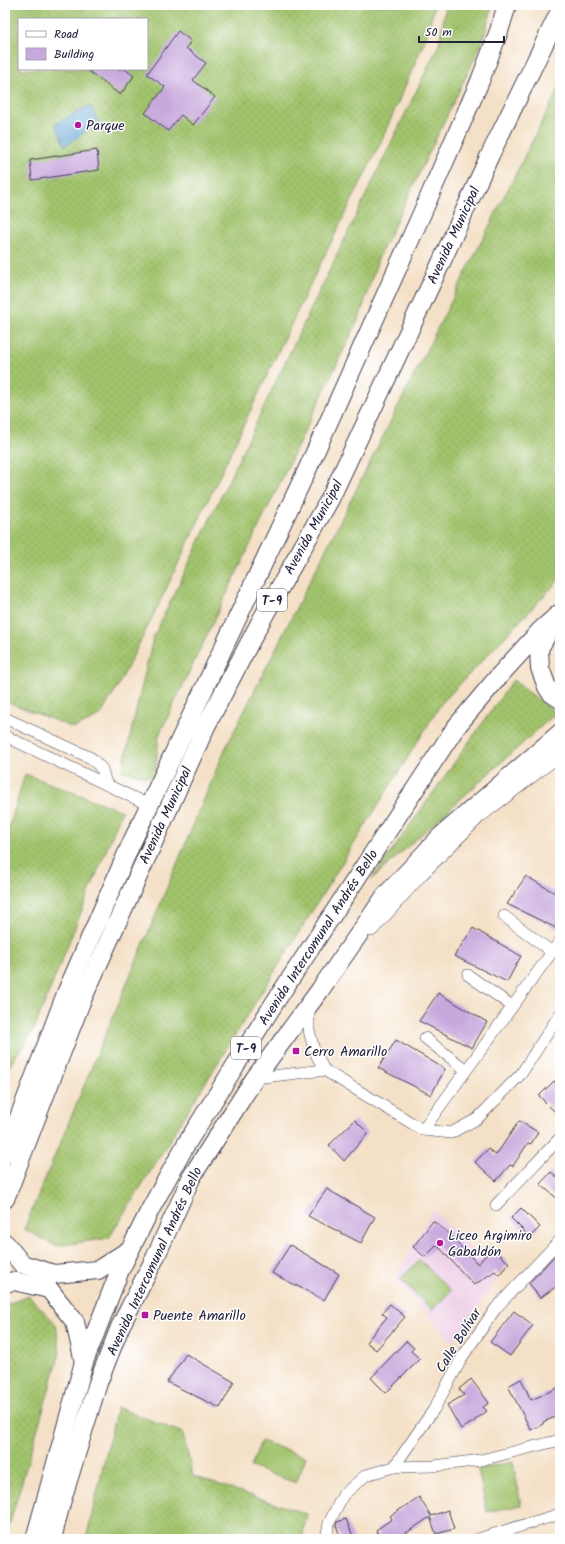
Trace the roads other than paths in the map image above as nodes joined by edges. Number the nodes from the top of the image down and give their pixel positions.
1 (506, 5) edge
2 (560, 11) edge
3 (560, 614) edge
4 (560, 699) edge
5 (5, 718) edge
6 (560, 733) edge
7 (5, 736) edge
8 (560, 753) edge
9 (106, 784) junction
10 (149, 805) junction
11 (504, 916) dead end
12 (560, 941) edge
13 (552, 952) junction
14 (468, 975) dead end
15 (320, 990) junction
16 (309, 1004) junction
17 (512, 1006) junction
18 (560, 1014) edge
19 (425, 1038) dead end
20 (324, 1070) junction
21 (466, 1070) junction
22 (254, 1078) junction
23 (423, 1130) junction
24 (560, 1138) edge
25 (5, 1154) edge
26 (5, 1199) edge
27 (496, 1205) dead end
28 (560, 1240) edge
29 (5, 1243) edge
30 (130, 1249) junction
31 (5, 1283) edge
32 (84, 1362) junction
33 (560, 1440) edge
34 (394, 1467) junction
35 (560, 1514) edge
36 (35, 1539) edge
37 (52, 1539) edge
38 (326, 1539) edge
39 (478, 1539) edge

1 - 10 highway, Avenida Municipal / T-9
2 - 26 highway, Avenida Municipal / T-9
3 - 4 highway
3 - 30 highway, Avenida Intercomunal Andrés Bello / T-9
5 - 9 street
6 - 15 highway
7 - 9 street
8 - 15 main road, Avenida Intercomunal Andrés Bello / T-9
9 - 10 street
10 - 25 highway, Avenida Municipal / T-9
11 - 13 street
12 - 13 street
13 - 17 street
14 - 17 street
15 - 16 highway, Avenida Intercomunal Andrés Bello / T-9
16 - 20 street
16 - 22 highway, Avenida Intercomunal Andrés Bello / T-9
17 - 21 street
18 - 23 street
19 - 21 street
20 - 22 street
20 - 23 street
21 - 23 street
22 - 37 highway, Avenida Intercomunal Andrés Bello / T-9
24 - 27 street
28 - 34 street, Calle Bolívar
29 - 30 highway
30 - 32 highway, Avenida Intercomunal Andrés Bello / T-9
31 - 32 highway
32 - 36 highway, Avenida Intercomunal Andrés Bello / T-9
33 - 34 street
34 - 38 street
35 - 39 street

